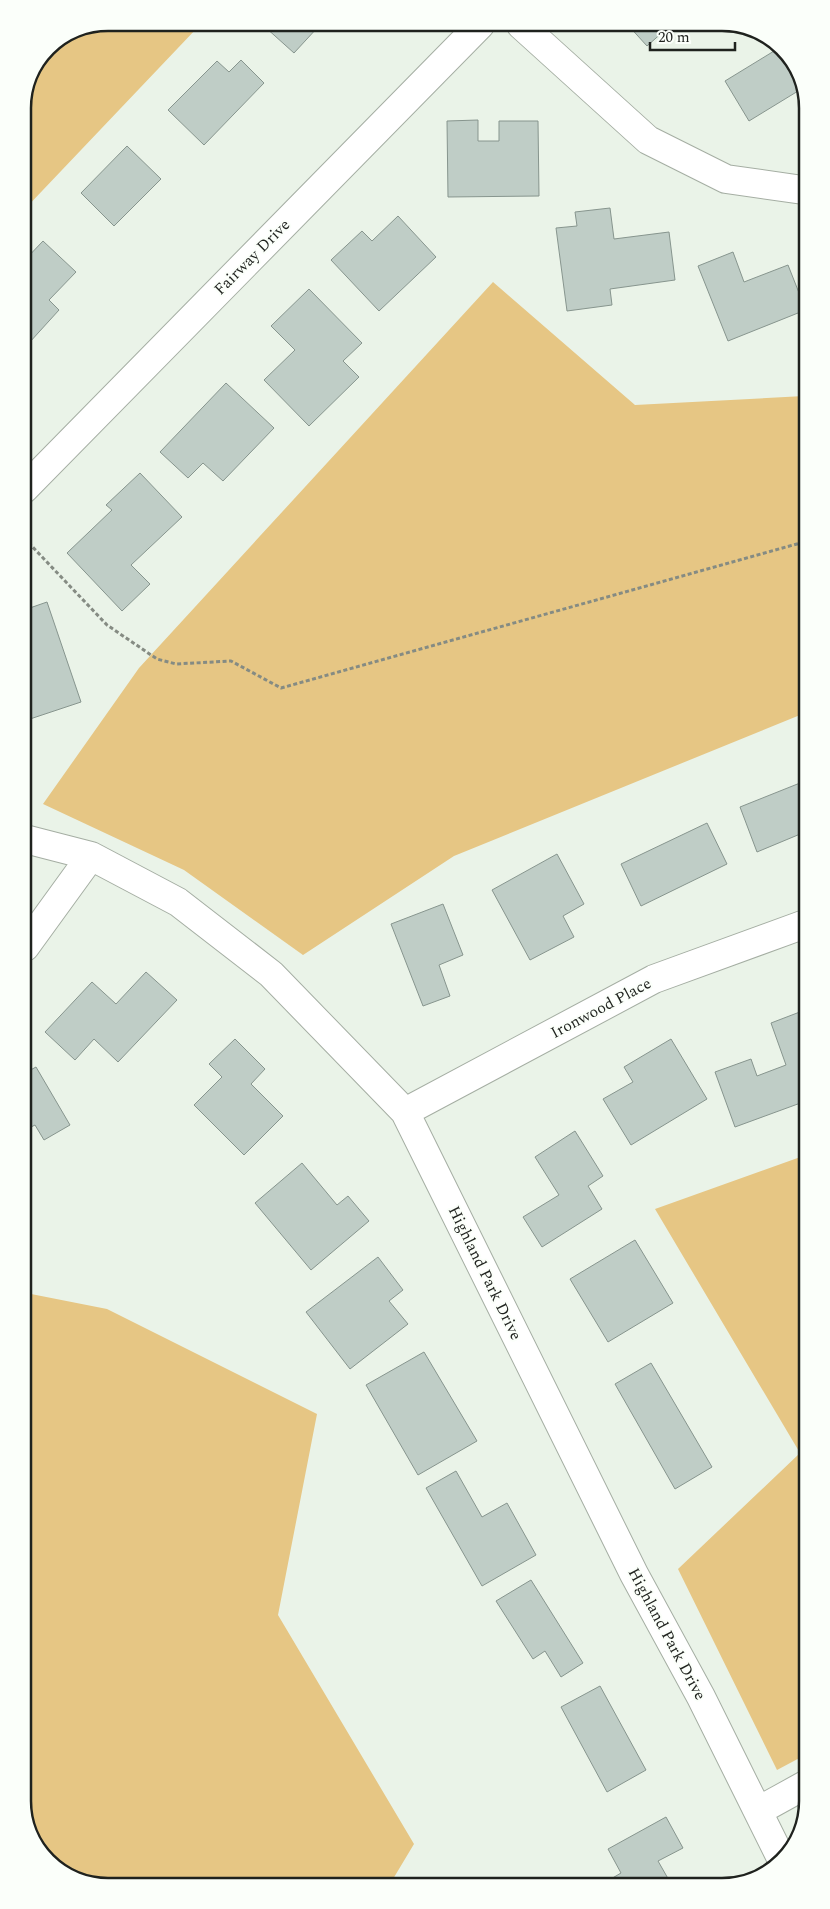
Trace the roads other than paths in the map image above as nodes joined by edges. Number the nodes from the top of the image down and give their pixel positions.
1 (474, 31) edge
2 (527, 31) edge
3 (799, 189) edge
4 (31, 482) edge
5 (31, 841) edge
6 (91, 856) junction
7 (799, 926) edge
8 (31, 939) edge
9 (405, 1112) junction
10 (799, 1789) edge
11 (758, 1811) junction
12 (779, 1853) edge

1 - 4 street, Fairway Drive
2 - 3 street
5 - 6 street, Highland Park Drive
6 - 8 street
6 - 9 street, Highland Park Drive
7 - 9 street, Ironwood Place
9 - 11 street, Highland Park Drive
10 - 11 street
11 - 12 street, Highland Park Drive

